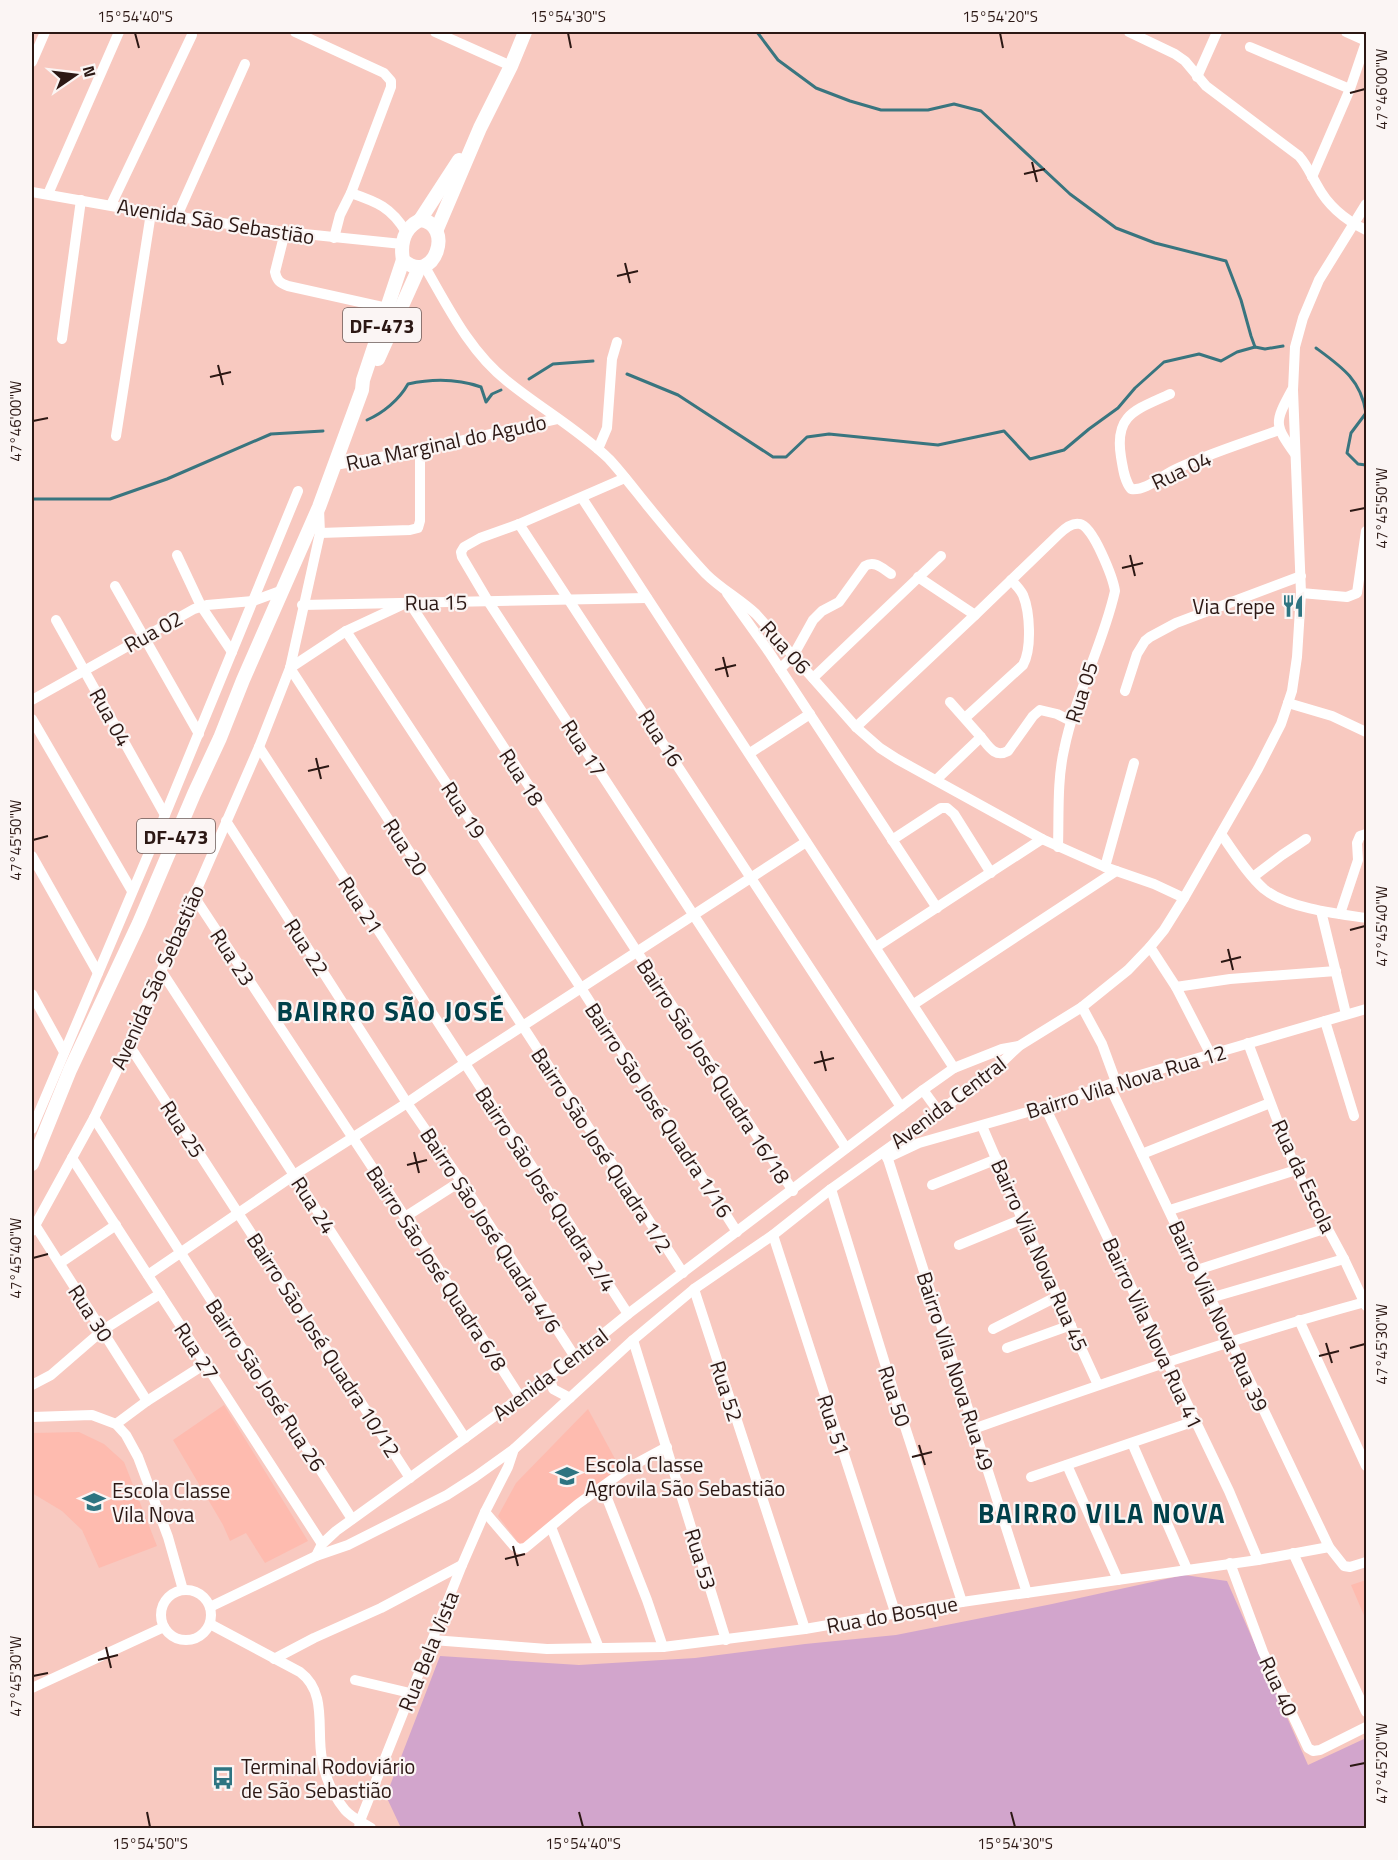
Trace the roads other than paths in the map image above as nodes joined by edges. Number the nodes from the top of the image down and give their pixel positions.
1 (45, 32) edge
2 (119, 32) edge
3 (295, 32) edge
4 (435, 32) edge
5 (525, 32) edge
6 (1129, 32) edge
7 (1217, 32) edge
8 (1346, 32) edge
9 (192, 35) dead end
10 (1366, 41) edge
11 (1250, 47) dead end
12 (32, 62) edge
13 (245, 64) dead end
14 (511, 66) junction
15 (1197, 77) junction
16 (1350, 89) junction
17 (480, 128) junction
18 (1312, 177) junction
19 (32, 192) edge
20 (351, 193) junction
21 (48, 194) junction
22 (81, 200) junction
23 (1366, 204) edge
24 (111, 205) junction
25 (151, 213) junction
26 (177, 216) junction
27 (420, 220) junction
28 (1354, 225) junction
29 (437, 229) junction
30 (1366, 230) edge
31 (285, 232) junction
32 (334, 238) junction
33 (404, 238) junction
34 (403, 260) junction
35 (422, 267) junction
36 (387, 308) junction
37 (62, 339) dead end
38 (617, 342) dead end
39 (362, 390) junction
40 (1293, 390) junction
41 (1170, 394) dead end
42 (557, 419) junction
43 (1279, 430) junction
44 (116, 436) dead end
45 (598, 449) junction
46 (420, 450) junction
47 (1295, 454) junction
48 (335, 465) junction
49 (625, 478) junction
50 (298, 491) dead end
51 (582, 498) junction
52 (319, 507) junction
53 (519, 524) junction
54 (1366, 531) edge
55 (320, 533) junction
56 (177, 555) dead end
57 (941, 556) dead end
58 (891, 574) dead end
59 (1301, 576) junction
60 (918, 577) junction
61 (1011, 580) junction
62 (115, 586) dead end
63 (283, 590) junction
64 (725, 590) junction
65 (1301, 593) junction
66 (647, 598) junction
67 (569, 599) junction
68 (253, 601) junction
69 (488, 601) junction
70 (408, 602) junction
71 (302, 605) junction
72 (201, 606) junction
73 (975, 615) junction
74 (56, 620) dead end
75 (346, 632) junction
76 (143, 636) junction
77 (232, 652) junction
78 (793, 656) junction
79 (290, 668) junction
80 (780, 669) junction
81 (84, 670) junction
82 (813, 678) junction
83 (1125, 691) dead end
84 (32, 700) edge
85 (950, 702) dead end
86 (1288, 704) junction
87 (810, 714) junction
88 (965, 718) junction
89 (32, 719) edge
90 (1071, 721) junction
91 (856, 727) junction
92 (1366, 732) edge
93 (199, 734) junction
94 (981, 737) junction
95 (258, 747) junction
96 (750, 753) junction
97 (1134, 763) dead end
98 (936, 780) junction
99 (165, 815) junction
100 (226, 821) junction
101 (1221, 834) junction
102 (1366, 834) edge
103 (1306, 839) dead end
104 (892, 840) junction
105 (1042, 840) junction
106 (806, 842) junction
107 (1058, 847) junction
108 (32, 856) edge
109 (1111, 869) junction
110 (991, 873) junction
111 (752, 877) junction
112 (1253, 877) junction
113 (132, 891) junction
114 (193, 896) junction
115 (1184, 898) junction
116 (937, 908) junction
117 (1321, 911) junction
118 (1340, 914) junction
119 (694, 915) junction
120 (1366, 918) edge
121 (876, 947) junction
122 (1150, 947) junction
123 (636, 952) junction
124 (1336, 971) junction
125 (162, 972) junction
126 (98, 973) junction
127 (1176, 987) junction
128 (581, 988) junction
129 (32, 994) edge
130 (914, 1004) junction
131 (1082, 1007) junction
132 (1366, 1009) edge
133 (1346, 1014) junction
134 (1325, 1021) junction
135 (522, 1026) junction
136 (1248, 1043) junction
137 (129, 1045) junction
138 (1019, 1046) junction
139 (64, 1052) junction
140 (1211, 1055) junction
141 (464, 1064) junction
142 (954, 1068) junction
143 (1113, 1083) junction
144 (924, 1090) junction
145 (407, 1103) junction
146 (1270, 1103) junction
147 (901, 1107) junction
148 (1045, 1107) junction
149 (939, 1112) junction
150 (1354, 1116) dead end
151 (94, 1118) junction
152 (982, 1126) junction
153 (32, 1130) edge
154 (352, 1139) junction
155 (846, 1148) junction
156 (886, 1154) junction
157 (1142, 1154) junction
158 (72, 1158) junction
159 (997, 1159) junction
160 (32, 1164) edge
161 (1296, 1170) junction
162 (294, 1175) junction
163 (461, 1181) junction
164 (932, 1185) dead end
165 (831, 1189) junction
166 (793, 1191) junction
167 (1170, 1210) junction
168 (237, 1213) junction
169 (405, 1217) junction
170 (1022, 1220) junction
171 (116, 1226) junction
172 (33, 1228) edge
173 (1327, 1228) junction
174 (737, 1232) junction
175 (773, 1235) junction
176 (959, 1245) dead end
177 (181, 1251) junction
178 (1344, 1259) junction
179 (60, 1263) junction
180 (1197, 1270) junction
181 (682, 1273) junction
182 (148, 1275) junction
183 (694, 1289) junction
184 (160, 1294) junction
185 (1058, 1296) junction
186 (1210, 1298) junction
187 (1366, 1304) edge
188 (628, 1314) junction
189 (1299, 1320) junction
190 (1071, 1325) junction
191 (993, 1329) dead end
192 (103, 1330) junction
193 (633, 1340) junction
194 (1231, 1341) junction
195 (1007, 1348) dead end
196 (575, 1357) junction
197 (1168, 1362) junction
198 (205, 1364) junction
199 (551, 1375) junction
200 (538, 1384) junction
201 (32, 1385) edge
202 (1098, 1385) junction
203 (520, 1397) junction
204 (570, 1398) junction
205 (147, 1401) junction
206 (557, 1410) junction
207 (32, 1417) edge
208 (1195, 1421) junction
209 (116, 1424) junction
210 (976, 1428) junction
211 (465, 1438) junction
212 (1132, 1443) junction
213 (667, 1447) junction
214 (514, 1449) junction
215 (503, 1458) junction
216 (1067, 1465) junction
217 (1366, 1466) edge
218 (1031, 1477) dead end
219 (410, 1478) junction
220 (499, 1483) junction
221 (603, 1488) junction
222 (485, 1512) junction
223 (352, 1519) junction
224 (551, 1527) junction
225 (322, 1544) junction
226 (1329, 1547) junction
227 (1293, 1553) junction
228 (316, 1556) junction
229 (1258, 1560) junction
230 (1366, 1562) edge
231 (1230, 1563) junction
232 (462, 1565) junction
233 (1187, 1569) junction
234 (1118, 1580) junction
235 (183, 1590) junction
236 (1027, 1593) junction
237 (962, 1602) junction
238 (210, 1607) junction
239 (896, 1615) junction
240 (210, 1624) junction
241 (164, 1628) junction
242 (805, 1629) junction
243 (433, 1640) junction
244 (726, 1640) junction
245 (663, 1647) junction
246 (598, 1648) junction
247 (274, 1659) junction
248 (355, 1680) dead end
249 (32, 1688) edge
250 (410, 1693) junction
251 (1366, 1712) edge
252 (1366, 1727) edge
253 (359, 1825) edge
254 (371, 1828) edge

1 - 12 street
2 - 21 street
3 - 20 street
4 - 14 street
5 - 14 main road, Avenida São Sebastião / DF-473
6 - 15 street
7 - 15 street
8 - 10 street
9 - 24 street
10 - 16 street
11 - 16 street
13 - 26 street
14 - 17 main road, Avenida São Sebastião / DF-473
15 - 18 street
16 - 18 street
17 - 27 main road, Avenida São Sebastião / DF-473
17 - 29 main road, Avenida São Sebastião / DF-473
18 - 28 street
19 - 21 street, Avenida São Sebastião
20 - 32 street
20 - 33 street
21 - 22 street, Avenida São Sebastião
22 - 24 street, Avenida São Sebastião
22 - 37 street
23 - 28 street
24 - 25 street, Avenida São Sebastião
25 - 26 street, Avenida São Sebastião
25 - 44 street
26 - 31 street, Avenida São Sebastião
27 - 29 main road
27 - 33 main road, Avenida São Sebastião / DF-473
28 - 30 street
28 - 40 street
29 - 35 main road, Avenida São Sebastião / DF-473
31 - 32 street, Avenida São Sebastião
31 - 36 street
32 - 33 street, Avenida São Sebastião
33 - 34 main road, Avenida São Sebastião / DF-473
34 - 35 main road
34 - 36 main road, Avenida São Sebastião / DF-473
35 - 39 main road, Avenida São Sebastião / DF-473
35 - 42 street, Rua 06
36 - 39 main road, Avenida São Sebastião / DF-473
38 - 45 street
39 - 48 main road, Avenida São Sebastião / DF-473
40 - 43 street
40 - 47 street
41 - 43 street, Rua 04
42 - 45 street, Rua 06
42 - 46 street, Rua Marginal do Agudo
43 - 47 street
45 - 49 street, Rua 06
46 - 48 street, Rua Marginal do Agudo
46 - 55 street
47 - 59 street
48 - 52 main road, Avenida São Sebastião / DF-473
49 - 51 street
49 - 64 street, Rua 06
50 - 68 street
51 - 53 street
51 - 66 street
52 - 55 street, Avenida São Sebastião
52 - 63 main road, Avenida São Sebastião / DF-473
53 - 67 street, Rua 16
53 - 69 street, Rua 17
54 - 65 street
55 - 71 street, Avenida São Sebastião
56 - 72 street
57 - 60 street
58 - 78 street
59 - 65 street
59 - 83 street
60 - 73 street
60 - 82 street
61 - 73 street
61 - 88 street
61 - 90 street, Rua 05
62 - 76 street
63 - 68 street, Rua 02
63 - 160 main road, Avenida São Sebastião / DF-473
64 - 78 street, Rua 06
64 - 80 street
65 - 86 street
66 - 67 street, Rua 15
66 - 96 street
67 - 69 street, Rua 15
67 - 111 street, Rua 16
68 - 72 street, Rua 02
68 - 77 street
69 - 70 street, Rua 15
69 - 119 street, Rua 17
70 - 71 street, Rua 15
70 - 75 street
70 - 123 street, Rua 18
71 - 79 street, Avenida São Sebastião
72 - 76 street, Rua 02
72 - 77 street
73 - 91 street
74 - 81 street, Rua 04
75 - 79 street
75 - 128 street, Rua 19
76 - 81 street, Rua 02
76 - 93 street
77 - 93 street
78 - 80 street
78 - 82 street, Rua 06
79 - 95 street, Avenida São Sebastião
79 - 135 street, Rua 20
80 - 87 street
81 - 84 street, Rua 02
81 - 99 street, Rua 04
82 - 91 street, Rua 06
85 - 88 street
86 - 92 street
86 - 101 street
87 - 96 street
87 - 104 street
88 - 94 street
89 - 113 street
90 - 94 street
90 - 107 street, Rua 05
91 - 98 street, Rua 06
93 - 99 street
94 - 98 street
95 - 100 street, Avenida São Sebastião
95 - 141 street, Rua 21
96 - 106 street
97 - 109 street
98 - 105 street, Rua 06
99 - 113 street
100 - 114 street, Avenida São Sebastião
100 - 145 street, Rua 22
101 - 112 street
101 - 115 street
102 - 118 street
103 - 112 street
104 - 110 street
104 - 116 street
105 - 107 street, Rua 06
105 - 110 street
106 - 111 street
106 - 121 street
107 - 109 street, Rua 06
108 - 126 street
109 - 115 street, Rua 06
109 - 130 street
110 - 116 street
111 - 119 street
111 - 147 street, Rua 16
112 - 117 street
113 - 126 street
114 - 125 street, Avenida São Sebastião
114 - 154 street, Rua 23
115 - 122 street
116 - 121 street
117 - 118 street
117 - 124 street
118 - 120 street
119 - 123 street
119 - 155 street, Rua 17
121 - 130 street
122 - 127 street
122 - 131 street
123 - 128 street
123 - 166 street, Bairro São José Quadra 16/18
124 - 127 street
124 - 133 street
125 - 137 street, Avenida São Sebastião
125 - 162 street, Rua 24
126 - 139 street
127 - 140 street
128 - 135 street
128 - 174 street, Bairro São José Quadra 1/16
129 - 139 street
130 - 142 street
131 - 138 street
131 - 143 street, Bairro Vila Nova Rua 39
132 - 133 street, Bairro Vila Nova Rua 12
133 - 134 street, Bairro Vila Nova Rua 12
134 - 136 street, Bairro Vila Nova Rua 12
134 - 150 street
135 - 141 street
135 - 181 street, Bairro São José Quadra 1/2
136 - 140 street, Bairro Vila Nova Rua 12
136 - 146 street, Rua da Escola
137 - 151 street, Avenida São Sebastião
137 - 168 street, Rua 25
138 - 142 street, Avenida Central
138 - 149 street, Avenida Central
139 - 153 street
140 - 143 street, Bairro Vila Nova Rua 12
141 - 145 street
141 - 188 street, Bairro São José Quadra 2/4
142 - 144 street, Avenida Central
143 - 148 street, Bairro Vila Nova Rua 12
143 - 157 street, Bairro Vila Nova Rua 39
144 - 147 street, Avenida Central
144 - 149 street
145 - 154 street
145 - 163 street, Bairro São José Quadra 4/6
146 - 157 street
146 - 161 street, Rua da Escola
147 - 155 street, Avenida Central
148 - 152 street, Bairro Vila Nova Rua 12
148 - 197 street, Bairro Vila Nova Rua 41
149 - 156 street, Avenida Central
151 - 158 street, Avenida São Sebastião
151 - 177 street, Bairro São José Rua 26
152 - 156 street, Bairro Vila Nova Rua 12
152 - 159 street, Bairro Vila Nova Rua 45
154 - 162 street
154 - 169 street, Bairro São José Quadra 6/8
155 - 166 street, Avenida Central
156 - 165 street, Avenida Central
156 - 210 street, Bairro Vila Nova Rua 49
157 - 167 street, Bairro Vila Nova Rua 39
158 - 171 street, Rua 27
158 - 172 street, Avenida São Sebastião
159 - 164 street
159 - 170 street, Bairro Vila Nova Rua 45
161 - 167 street
161 - 173 street, Rua da Escola
162 - 168 street
162 - 211 street, Rua 24
163 - 169 street
163 - 196 street, Bairro São José Quadra 4/6
165 - 175 street, Avenida Central
165 - 237 street, Rua 50
166 - 174 street, Avenida Central
167 - 180 street, Bairro Vila Nova Rua 39
168 - 177 street
168 - 219 street, Bairro São José Quadra 10/12
169 - 203 street, Bairro São José Quadra 6/8
170 - 176 street
170 - 185 street, Bairro Vila Nova Rua 45
171 - 179 street
171 - 182 street, Rua 27
172 - 179 street, Rua 30
173 - 178 street, Rua da Escola
173 - 180 street
174 - 181 street, Avenida Central
175 - 183 street, Avenida Central
175 - 239 street, Rua 51
177 - 182 street
177 - 223 street, Bairro São José Rua 26
178 - 186 street
178 - 187 street, Rua da Escola
179 - 192 street, Rua 30
180 - 186 street, Bairro Vila Nova Rua 39
181 - 188 street, Avenida Central
182 - 184 street, Rua 27
183 - 193 street, Avenida Central
183 - 242 street, Rua 52
184 - 192 street
184 - 198 street, Rua 27
185 - 190 street, Bairro Vila Nova Rua 45
185 - 191 street
186 - 194 street, Bairro Vila Nova Rua 39
187 - 189 street
188 - 196 street, Avenida Central
189 - 194 street
189 - 217 street
190 - 195 street
190 - 202 street, Bairro Vila Nova Rua 45
192 - 201 street
192 - 205 street, Rua 30
193 - 204 street, Avenida Central
193 - 213 street, Rua 53
194 - 197 street
194 - 226 street, Bairro Vila Nova Rua 39
196 - 199 street, Avenida Central
197 - 202 street
197 - 208 street, Bairro Vila Nova Rua 41
198 - 205 street
198 - 225 street, Rua 27
199 - 200 street, Avenida Central
199 - 204 street
200 - 203 street, Avenida Central
200 - 206 street
202 - 210 street
203 - 211 street, Avenida Central
204 - 206 street, Avenida Central
205 - 209 street
206 - 214 street, Avenida Central
207 - 209 street
208 - 212 street
208 - 229 street, Bairro Vila Nova Rua 41
209 - 235 street
210 - 236 street, Bairro Vila Nova Rua 49
211 - 219 street, Avenida Central
212 - 216 street
212 - 233 street
213 - 221 street
213 - 244 street, Rua 53
214 - 215 street, Avenida Central
214 - 220 street, Rua Bela Vista
215 - 220 street
215 - 228 street, Avenida Central
216 - 218 street
216 - 234 street
219 - 223 street, Avenida Central
220 - 222 street, Rua Bela Vista
221 - 224 street
221 - 245 street
222 - 224 street
222 - 232 street, Rua Bela Vista
223 - 225 street, Avenida Central
224 - 246 street
225 - 228 street, Avenida Central
226 - 227 street, Rua do Bosque
226 - 230 street
227 - 229 street, Rua do Bosque
227 - 251 street
228 - 238 street, Avenida Central
229 - 231 street, Rua do Bosque
231 - 233 street, Rua do Bosque
231 - 252 street, Rua 40
232 - 243 street, Rua Bela Vista
232 - 247 street
233 - 234 street, Rua do Bosque
234 - 236 street, Rua do Bosque
235 - 238 street
235 - 241 street
236 - 237 street, Rua do Bosque
237 - 239 street, Rua do Bosque
238 - 240 street
239 - 242 street, Rua do Bosque
240 - 241 street
240 - 247 street
241 - 249 street
242 - 244 street, Rua do Bosque
243 - 246 street, Rua do Bosque
243 - 250 street, Rua Bela Vista
244 - 245 street, Rua do Bosque
245 - 246 street, Rua do Bosque
247 - 253 street
248 - 250 street
250 - 253 street, Rua Bela Vista
253 - 254 street

